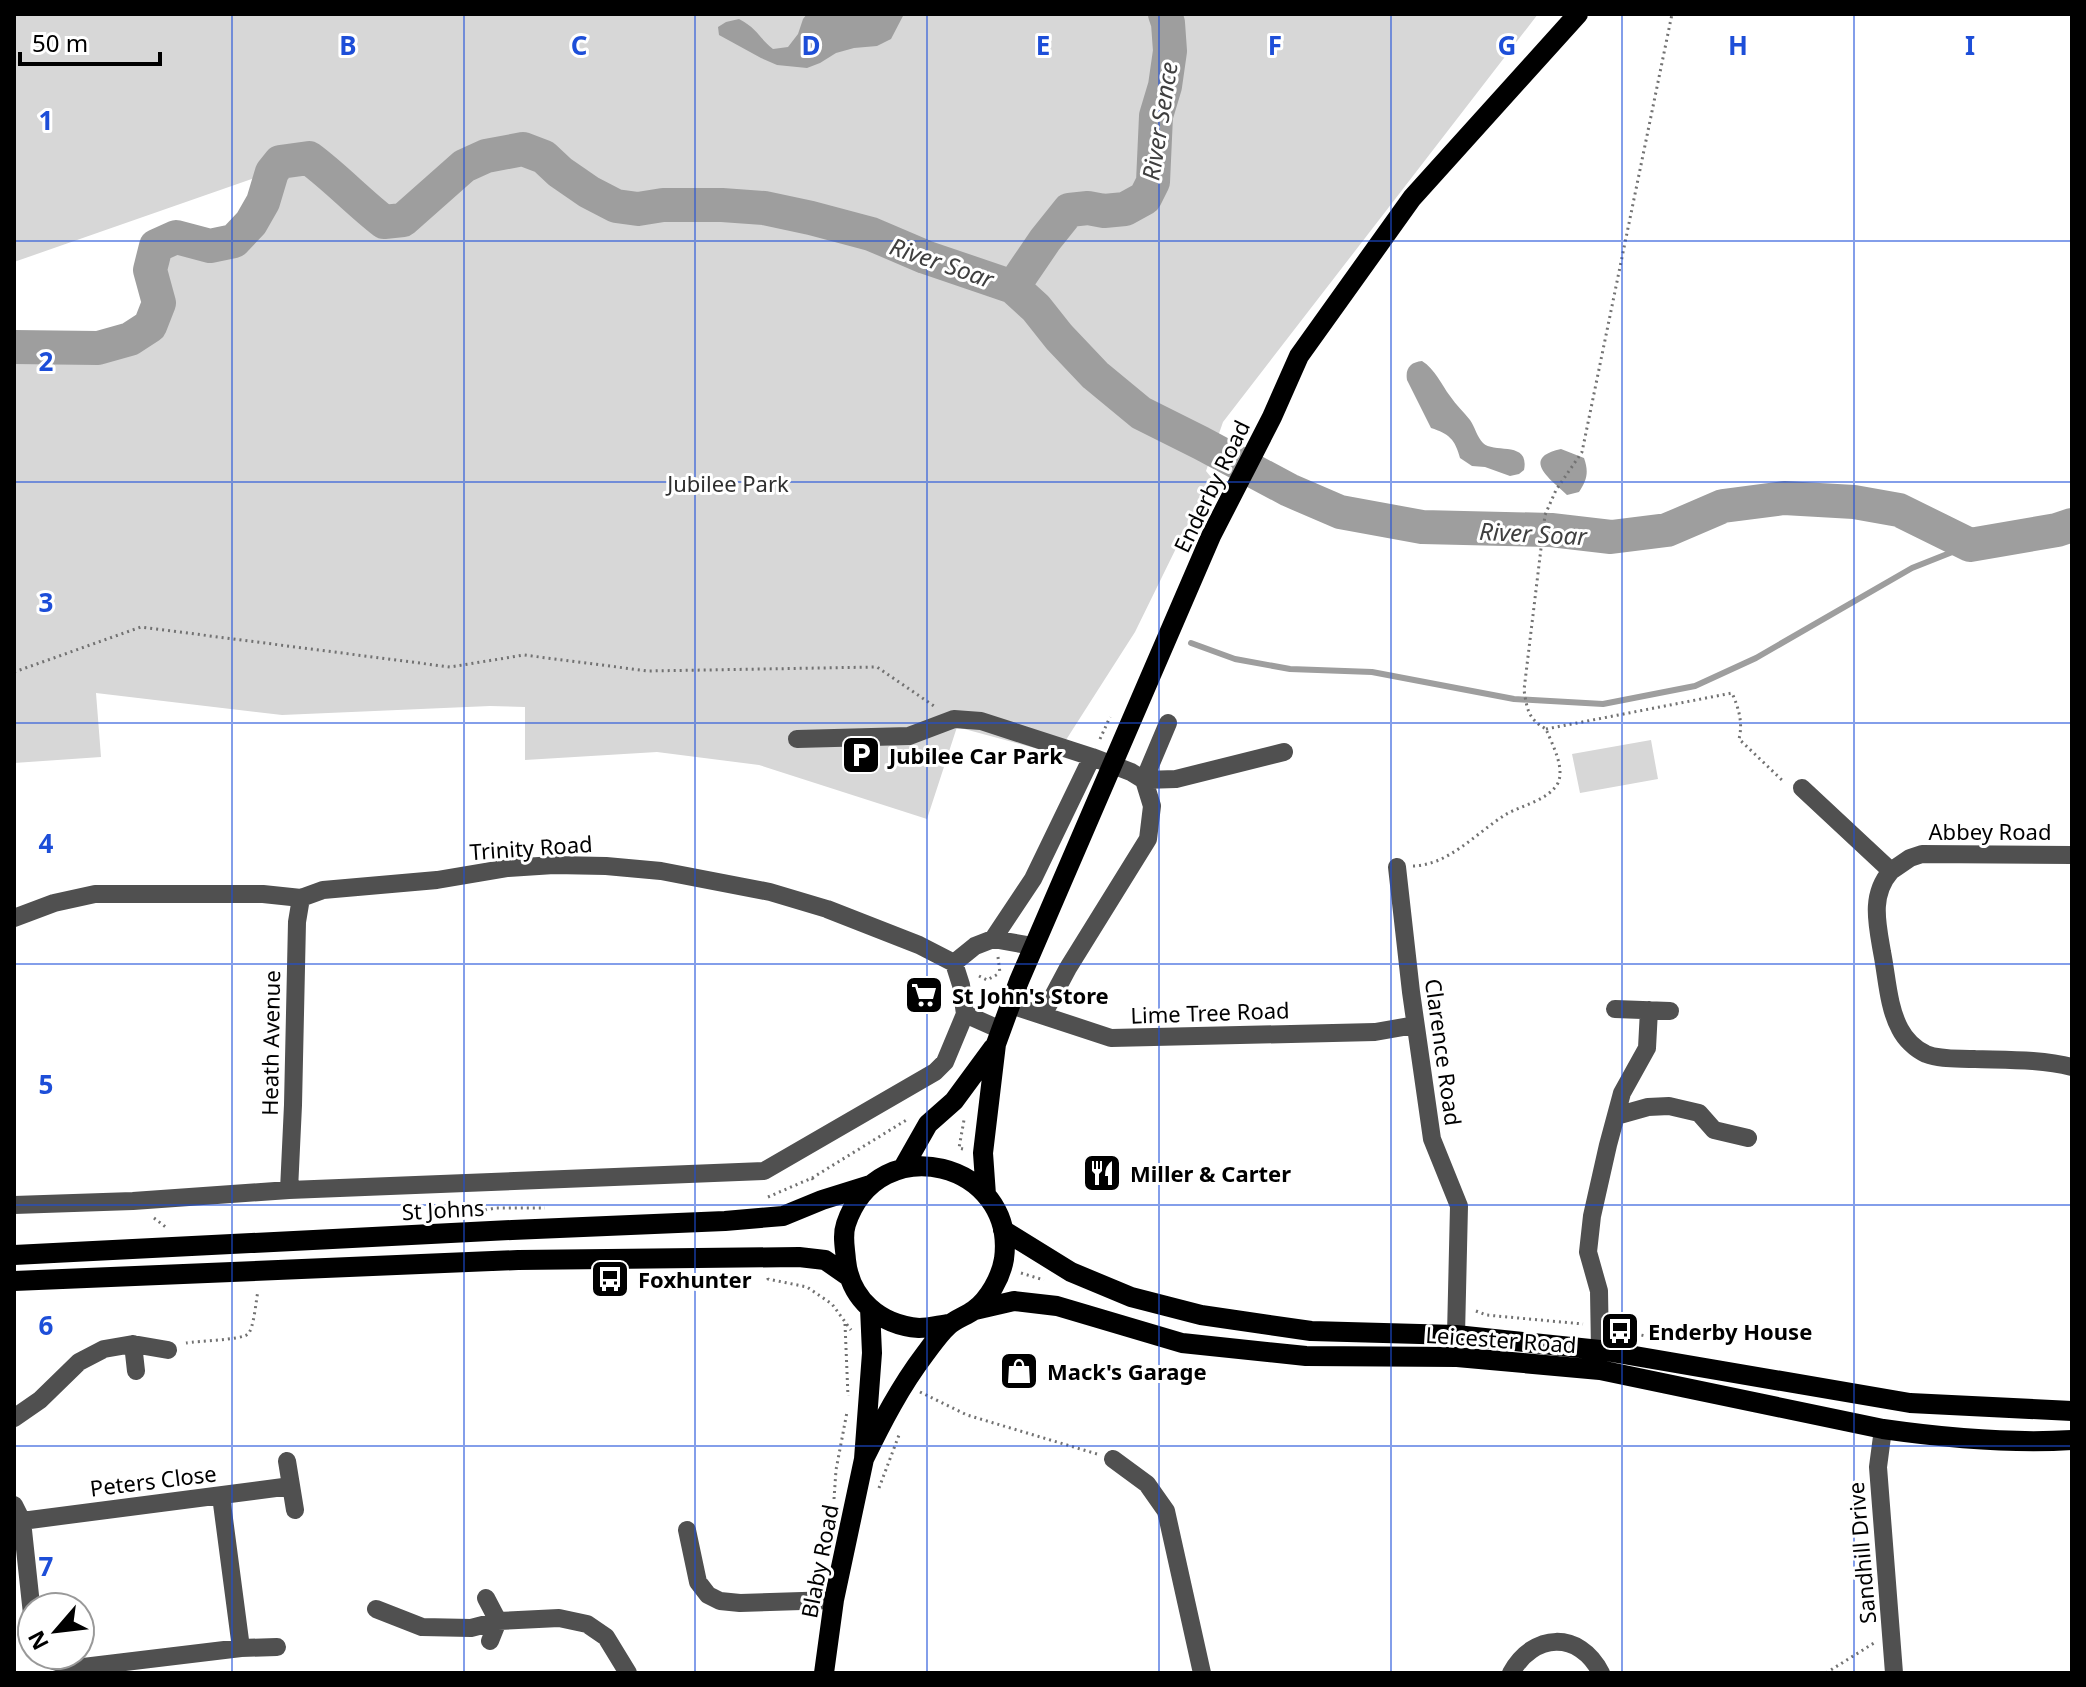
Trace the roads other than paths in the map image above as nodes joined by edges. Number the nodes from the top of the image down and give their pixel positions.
1 (1578, 14) edge
2 (1168, 723) dead end
3 (797, 739) dead end
4 (1284, 752) dead end
5 (1092, 757) junction
6 (1113, 766) junction
7 (1144, 780) junction
8 (1802, 788) road end
9 (2072, 855) edge
10 (1397, 867) road end
11 (1891, 871) junction
12 (301, 898) junction
13 (14, 918) edge
14 (993, 939) junction
15 (1033, 946) junction
16 (954, 963) junction
17 (1011, 1005) junction
18 (1615, 1009) dead end
19 (1649, 1010) junction
20 (1670, 1011) dead end
21 (965, 1014) junction
22 (1043, 1015) junction
23 (1415, 1025) junction
24 (998, 1037) junction
25 (2072, 1067) edge
26 (1616, 1116) junction
27 (1748, 1138) dead end
28 (903, 1168) junction
29 (870, 1185) junction
30 (289, 1190) junction
31 (986, 1195) junction
32 (14, 1205) edge
33 (1003, 1230) junction
34 (14, 1255) edge
35 (848, 1276) junction
36 (14, 1281) edge
37 (870, 1308) junction
38 (975, 1310) junction
39 (949, 1324) junction
40 (1456, 1335) junction
41 (133, 1344) junction
42 (168, 1350) road end
43 (1600, 1350) junction
44 (136, 1371) dead end
45 (2072, 1411) edge
46 (14, 1418) edge
47 (1883, 1429) junction
48 (2072, 1440) edge
49 (864, 1459) junction
50 (1113, 1459) road end
51 (287, 1461) dead end
52 (291, 1486) junction
53 (221, 1496) junction
54 (295, 1510) dead end
55 (18, 1513) edge
56 (687, 1530) dead end
57 (29, 1591) edge
58 (486, 1598) dead end
59 (834, 1600) junction
60 (376, 1609) dead end
61 (498, 1621) junction
62 (490, 1641) dead end
63 (277, 1647) dead end
64 (241, 1648) junction
65 (96, 1665) edge
66 (628, 1673) edge
67 (824, 1673) edge
68 (1202, 1673) edge
69 (1511, 1673) edge
70 (1601, 1673) edge
71 (1894, 1673) edge

1 - 6 main road, Enderby Road
2 - 7 street
3 - 5 street
4 - 7 street
5 - 6 street
5 - 14 street
6 - 7 street
6 - 15 main road, Enderby Road
7 - 22 street
8 - 11 street
9 - 11 street, Abbey Road
10 - 23 street, Clarence Road
11 - 25 street
12 - 13 street, Trinity Road
12 - 16 street, Trinity Road
12 - 30 street, Heath Avenue
14 - 15 street
14 - 16 street
15 - 17 main road, Enderby Road
16 - 21 street
17 - 22 street, Lime Tree Road
17 - 24 main road, Enderby Road
18 - 19 street
19 - 20 street
19 - 26 street
21 - 24 street
21 - 30 street
22 - 23 street, Lime Tree Road
23 - 40 street, Clarence Road
24 - 28 main road, Enderby Road
24 - 31 main road, Enderby Road
26 - 27 street
26 - 43 street
28 - 29 main road
28 - 31 main road
29 - 34 main road, St Johns
29 - 35 main road
30 - 32 street
31 - 33 main road
33 - 38 main road
33 - 40 main road, Leicester Road
35 - 36 main road
35 - 37 main road
37 - 39 main road
37 - 49 main road, Blaby Road
38 - 39 main road
38 - 47 main road, Leicester Road
39 - 49 main road, Blaby Road
40 - 43 main road, Leicester Road
41 - 42 street
41 - 44 street
41 - 46 street
43 - 45 main road, Leicester Road
47 - 48 main road, Leicester Road
47 - 71 street, Sandhill Drive
49 - 59 main road, Blaby Road
50 - 68 street
51 - 52 street
52 - 53 street, Peters Close
52 - 54 street
53 - 55 street, Peters Close
53 - 64 street
55 - 57 street
56 - 59 street
58 - 61 street
59 - 67 main road, Blaby Road
60 - 61 street
61 - 62 street
61 - 66 street
63 - 64 street
64 - 65 street
69 - 70 street

